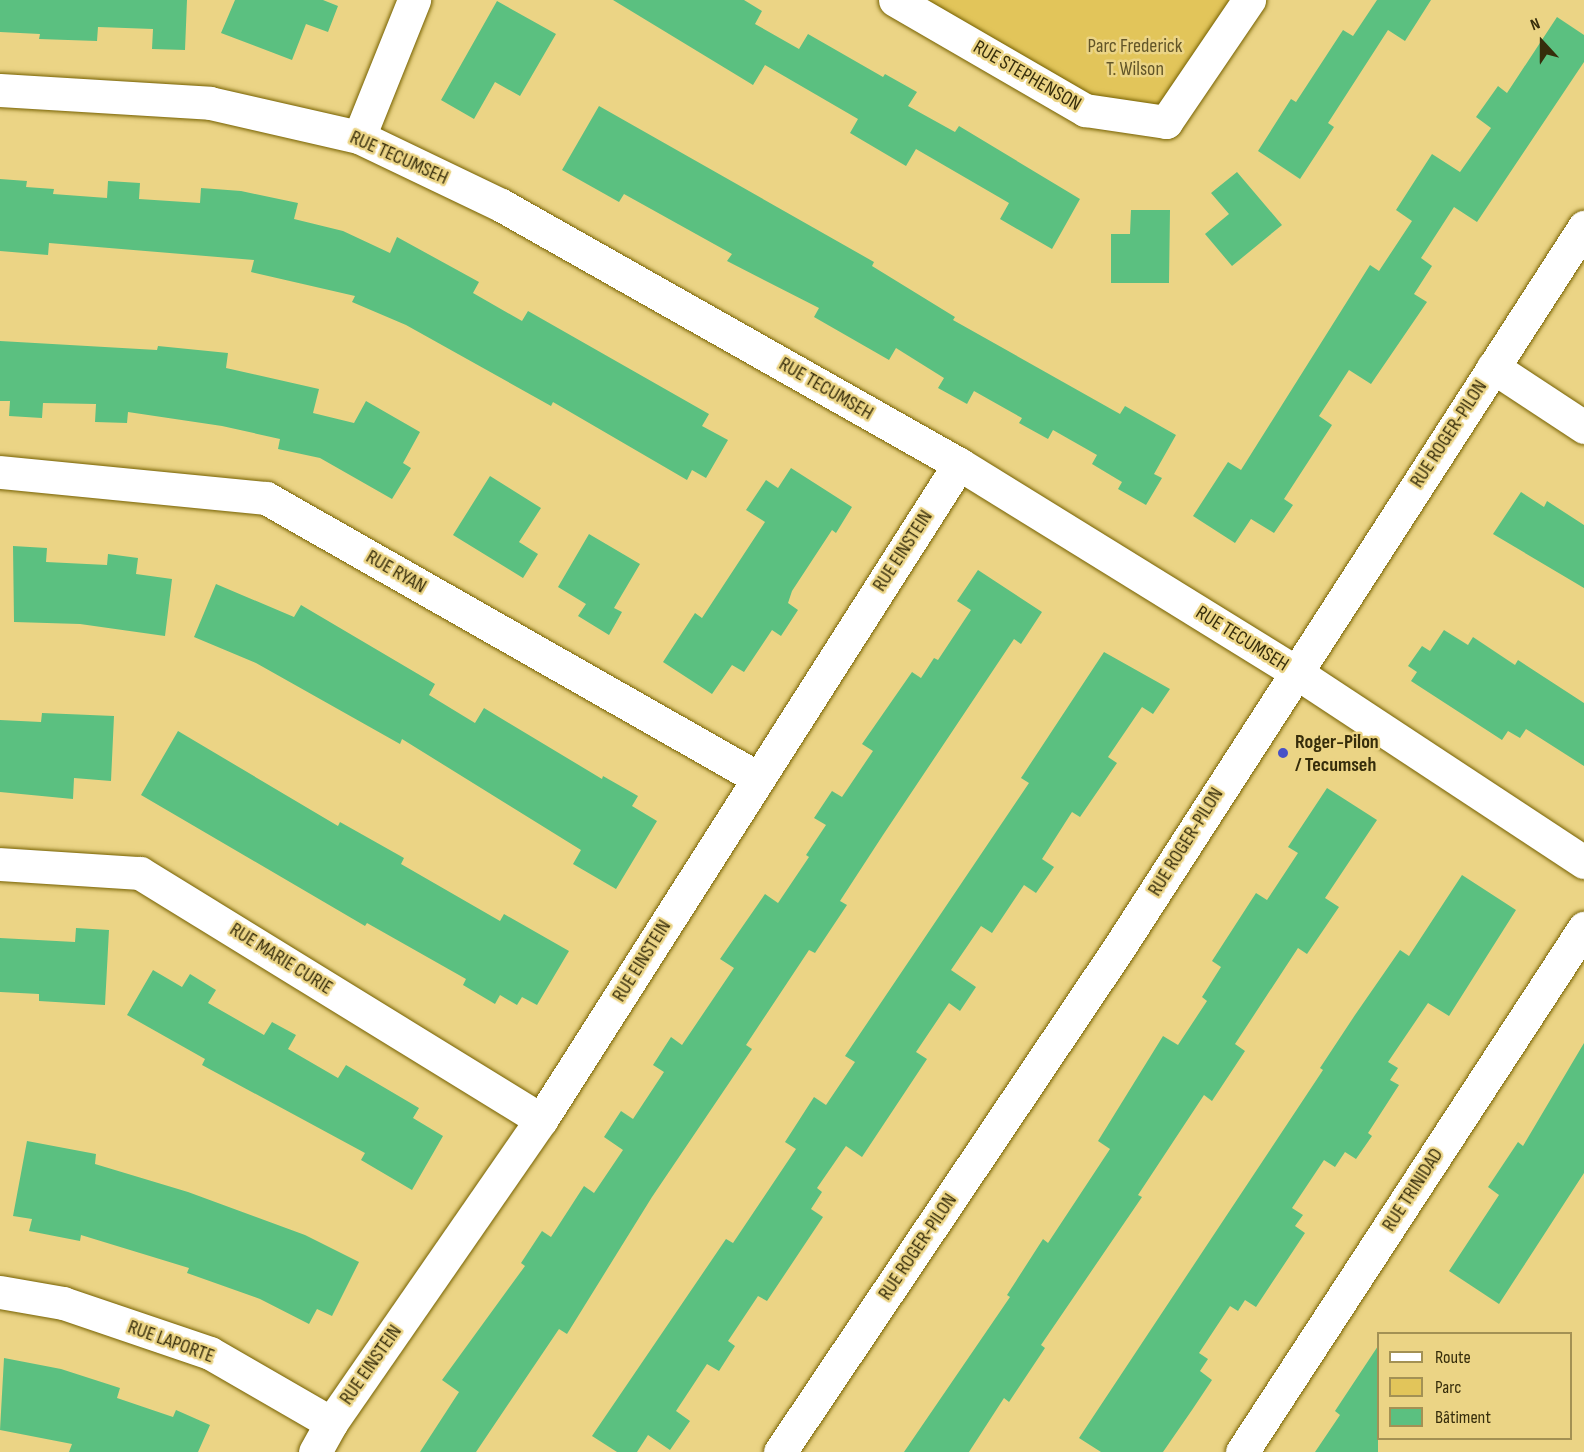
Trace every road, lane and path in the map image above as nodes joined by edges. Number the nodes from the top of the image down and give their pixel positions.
1 (414, 0) edge
2 (895, 0) edge
3 (1249, 0) edge
4 (0, 90) edge
5 (359, 137) junction
6 (1584, 226) edge
7 (1493, 367) junction
8 (1584, 427) edge
9 (959, 464) junction
10 (0, 472) edge
11 (1294, 671) junction
12 (758, 778) junction
13 (1584, 862) edge
14 (0, 864) edge
15 (1584, 928) edge
16 (541, 1120) junction
17 (0, 1293) edge
18 (331, 1423) junction
19 (315, 1452) edge
20 (780, 1452) edge
21 (1242, 1452) edge

1 - 5 street
2 - 3 street, RUE STEPHENSON
4 - 5 street, RUE TECUMSEH
5 - 9 street, RUE TECUMSEH
6 - 7 street, RUE ROGER-PILON
7 - 8 street
7 - 11 street, RUE ROGER-PILON
9 - 11 street, RUE TECUMSEH
9 - 12 street, RUE EINSTEIN
10 - 12 street, RUE RYAN
11 - 13 street, RUE TECUMSEH
11 - 20 street, RUE ROGER-PILON
12 - 16 street, RUE EINSTEIN
14 - 16 street, RUE MARIE CURIE
15 - 21 street, RUE TRINIDAD
16 - 18 street, RUE EINSTEIN
17 - 18 street, RUE LAPORTE
18 - 19 street, RUE EINSTEIN

